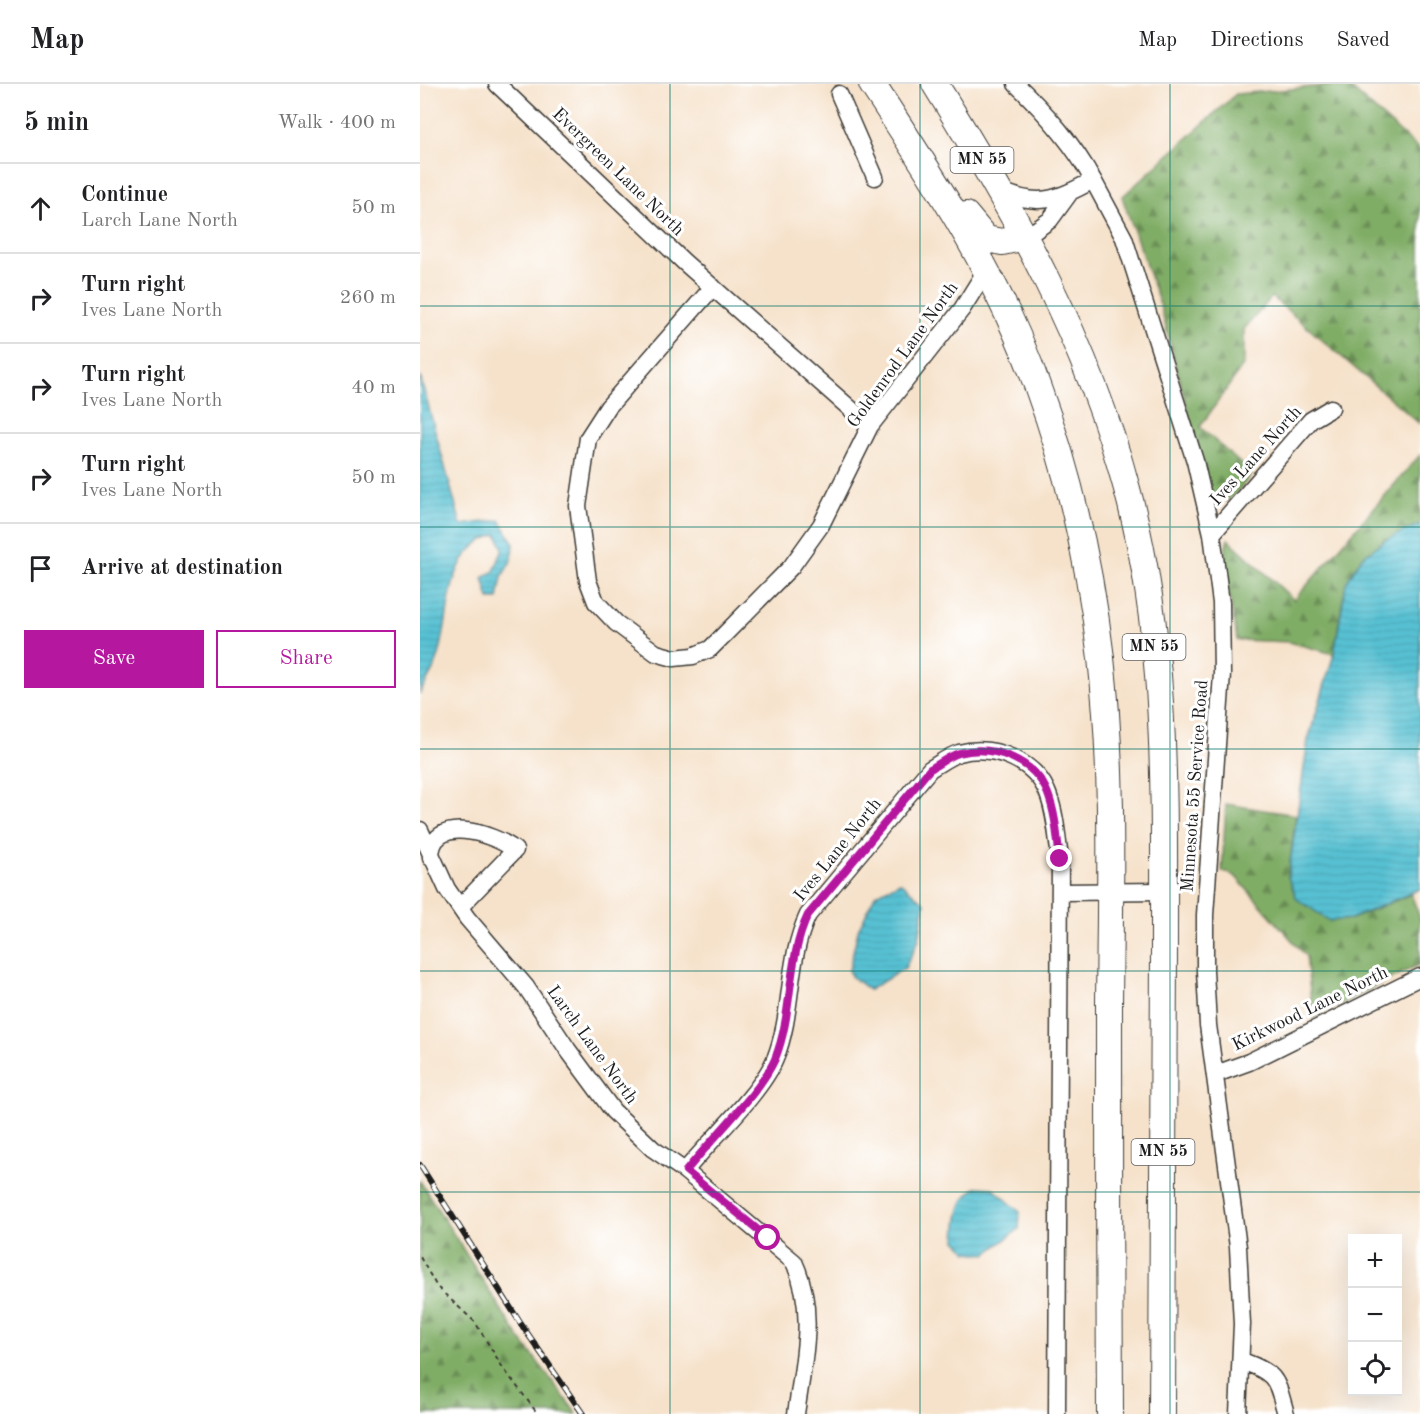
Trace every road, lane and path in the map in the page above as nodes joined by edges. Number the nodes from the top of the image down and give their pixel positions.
1 (497, 84) edge
2 (872, 84) edge
3 (935, 84) edge
4 (1016, 84) edge
5 (838, 94) dead end
6 (886, 105) junction
7 (875, 177) dead end
8 (1093, 180) junction
9 (1000, 189) junction
10 (1069, 194) junction
11 (1026, 237) junction
12 (985, 272) junction
13 (713, 287) junction
14 (1331, 408) dead end
15 (870, 426) junction
16 (1212, 534) junction
17 (420, 830) edge
18 (431, 858) junction
19 (1164, 891) junction
20 (1060, 892) junction
21 (1110, 892) junction
22 (460, 907) junction
23 (1420, 977) edge
24 (1216, 1074) junction
25 (686, 1171) junction
26 (420, 1257) edge
27 (1242, 1361) junction
28 (538, 1414) edge
29 (796, 1414) edge
30 (1057, 1414) edge
31 (1110, 1414) edge
32 (1162, 1414) edge
33 (1238, 1414) edge
34 (1286, 1414) edge

1 - 13 street, Evergreen Lane North
2 - 6 highway, MN 55
3 - 9 highway, MN 55
4 - 8 street, Minnesota 55 Service Road
5 - 7 street
6 - 11 highway
6 - 12 highway, MN 55
8 - 10 street
8 - 16 street, Minnesota 55 Service Road
9 - 10 street
9 - 11 highway, MN 55
10 - 11 street
11 - 19 highway, MN 55
12 - 15 street, Goldenrod Lane North
12 - 21 highway, MN 55
13 - 15 street, Evergreen Lane North
13 - 15 street, Goldenrod Lane North
14 - 16 street, Ives Lane North
16 - 24 street, Minnesota 55 Service Road
17 - 18 street, Larch Lane North
18 - 22 street, Larch Lane North
18 - 22 street
19 - 21 street
19 - 32 highway, MN 55
20 - 21 street
20 - 25 street, Ives Lane North
20 - 30 street, Ives Lane North
21 - 31 highway, MN 55
22 - 25 street, Larch Lane North
23 - 24 street, Kirkwood Lane North
24 - 27 street, Minnesota 55 Service Road
25 - 29 street, Larch Lane North
26 - 28 path
27 - 33 street, Minnesota 55 Service Road
27 - 34 street

